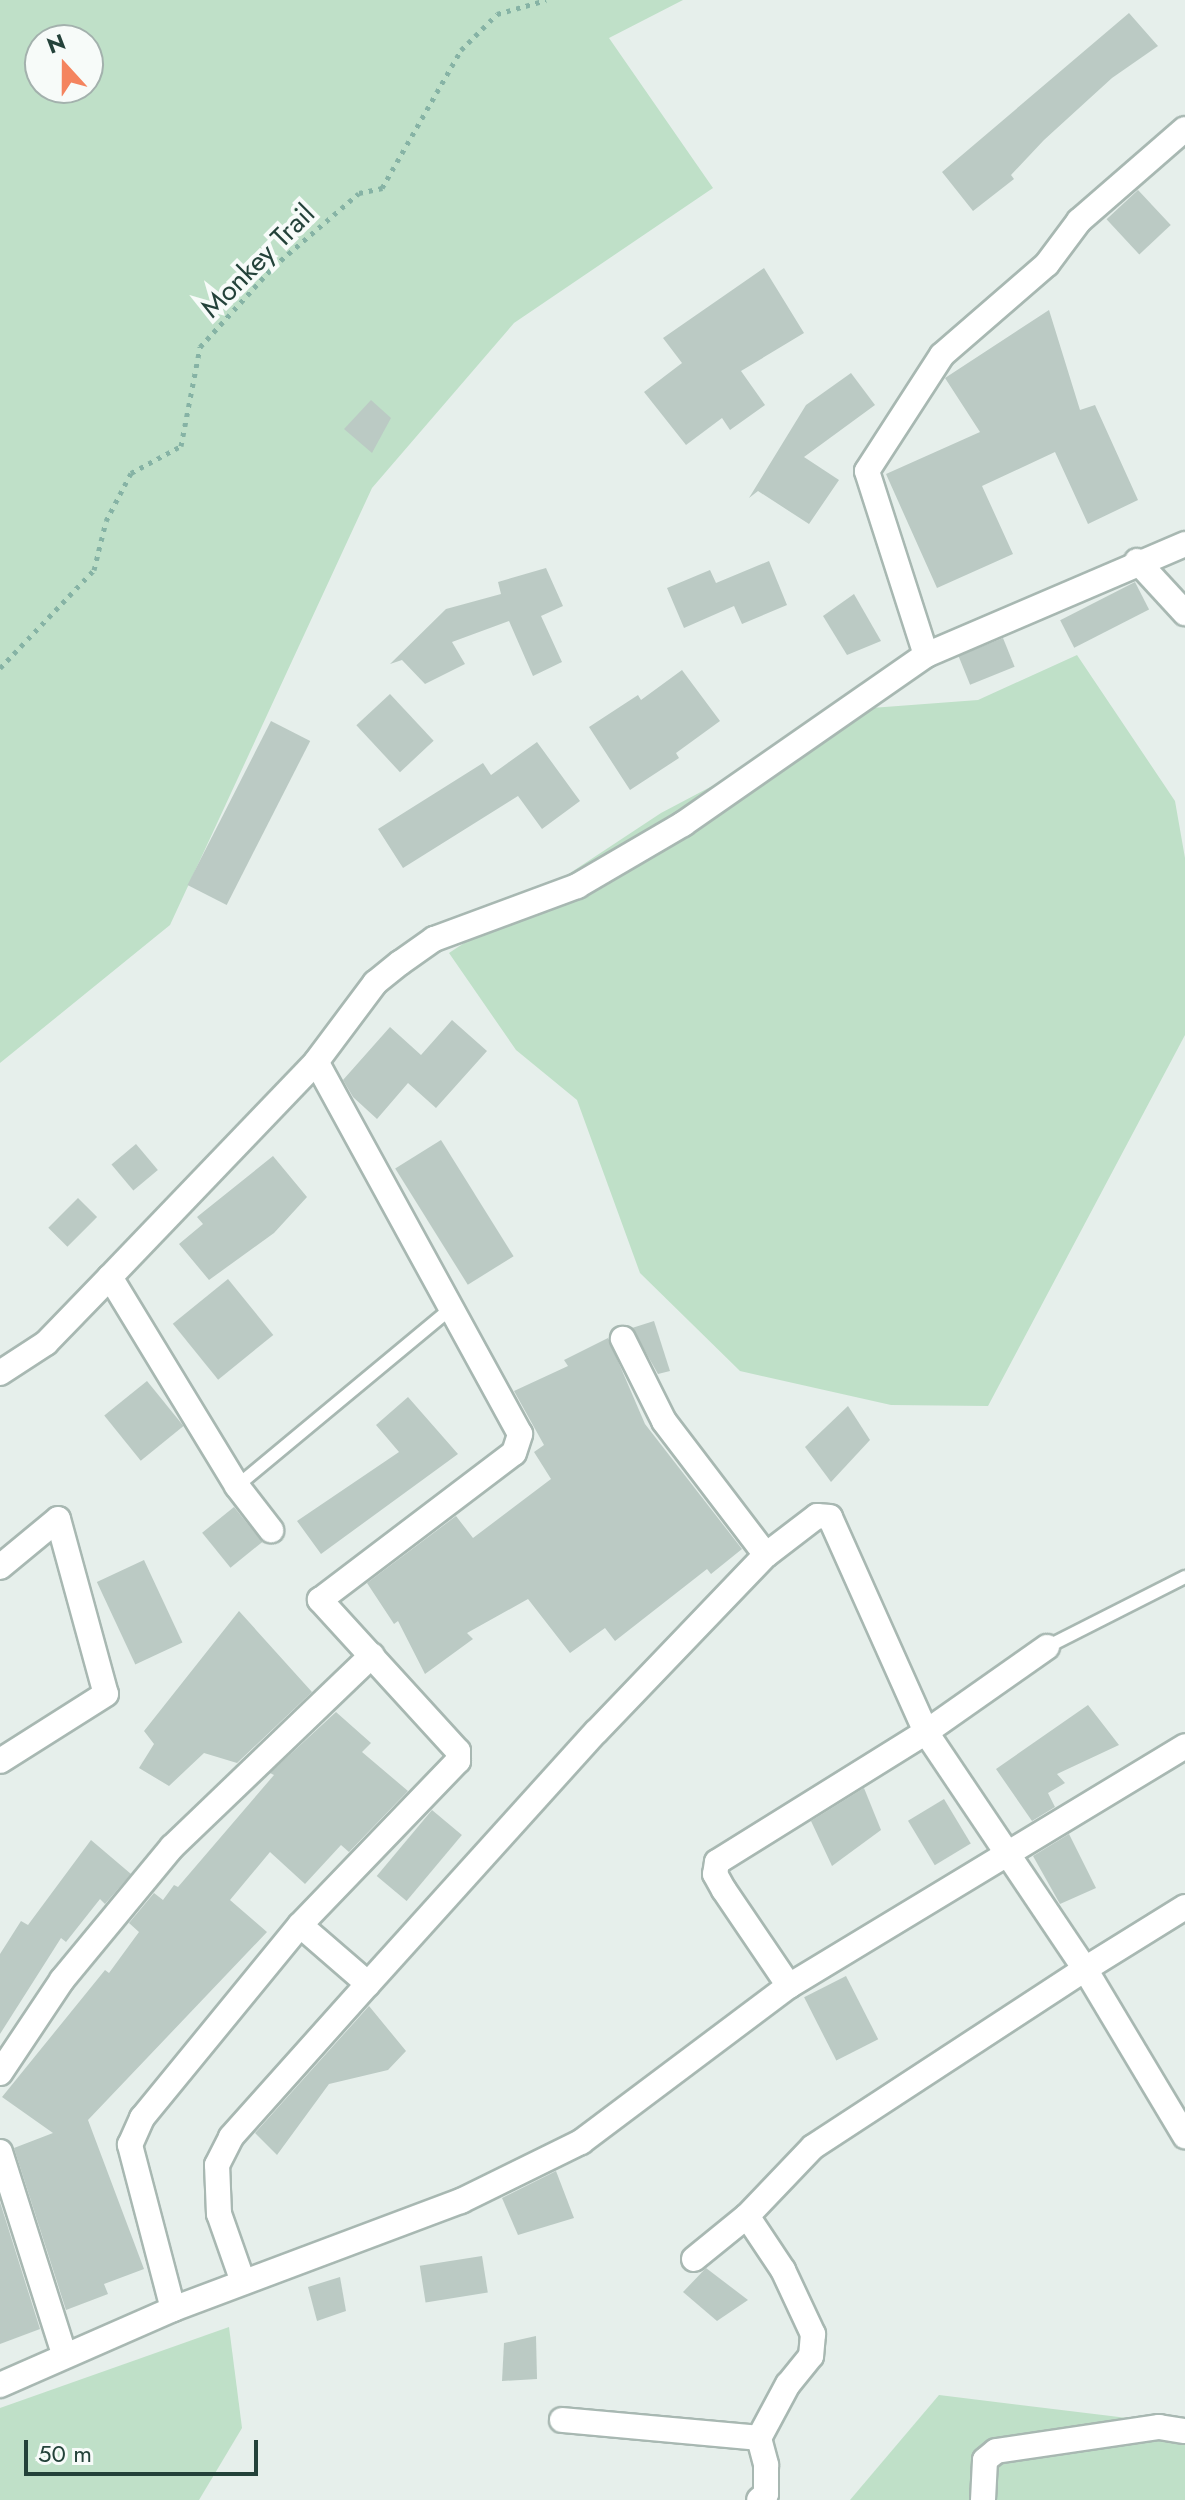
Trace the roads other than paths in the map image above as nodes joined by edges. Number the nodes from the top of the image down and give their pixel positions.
1 (1185, 129) edge
2 (1185, 544) edge
3 (1137, 561) junction
4 (1185, 613) edge
5 (926, 655) junction
6 (316, 1062) junction
7 (110, 1277) junction
8 (450, 1309) junction
9 (623, 1339) dead end
10 (0, 1373) edge
11 (237, 1486) junction
12 (271, 1530) dead end
13 (766, 1555) junction
14 (0, 1567) edge
15 (1185, 1577) edge
16 (1047, 1647) joint
17 (372, 1655) junction
18 (926, 1732) junction
19 (1185, 1746) edge
20 (0, 1761) edge
21 (1009, 1851) junction
22 (1185, 1907) edge
23 (300, 1925) junction
24 (1085, 1969) junction
25 (368, 1984) junction
26 (789, 1986) junction
27 (0, 2073) edge
28 (1185, 2136) edge
29 (0, 2152) edge
30 (747, 2216) junction
31 (694, 2259) dead end
32 (243, 2282) junction
33 (173, 2309) junction
34 (64, 2354) junction
35 (0, 2385) edge
36 (562, 2420) dead end
37 (1185, 2431) edge
38 (759, 2438) junction
39 (759, 2500) edge
40 (983, 2500) edge

1 - 5 street
2 - 3 street
3 - 4 street
3 - 5 street
5 - 6 street
6 - 7 street
6 - 8 street
7 - 10 street
7 - 11 street
8 - 11 lane
8 - 17 street
9 - 13 street
11 - 12 street
13 - 18 street
13 - 25 street
14 - 20 street
15 - 16 lane
16 - 18 street
17 - 23 street
17 - 27 street
18 - 21 street
18 - 26 street
19 - 21 street
21 - 24 street
21 - 26 street
22 - 24 street
23 - 25 street
23 - 33 street
24 - 28 street
24 - 30 street
25 - 32 street
26 - 32 street
29 - 34 street
30 - 31 street
30 - 38 street
32 - 33 street
33 - 34 street
34 - 35 street
36 - 38 street
37 - 40 street
38 - 39 street

